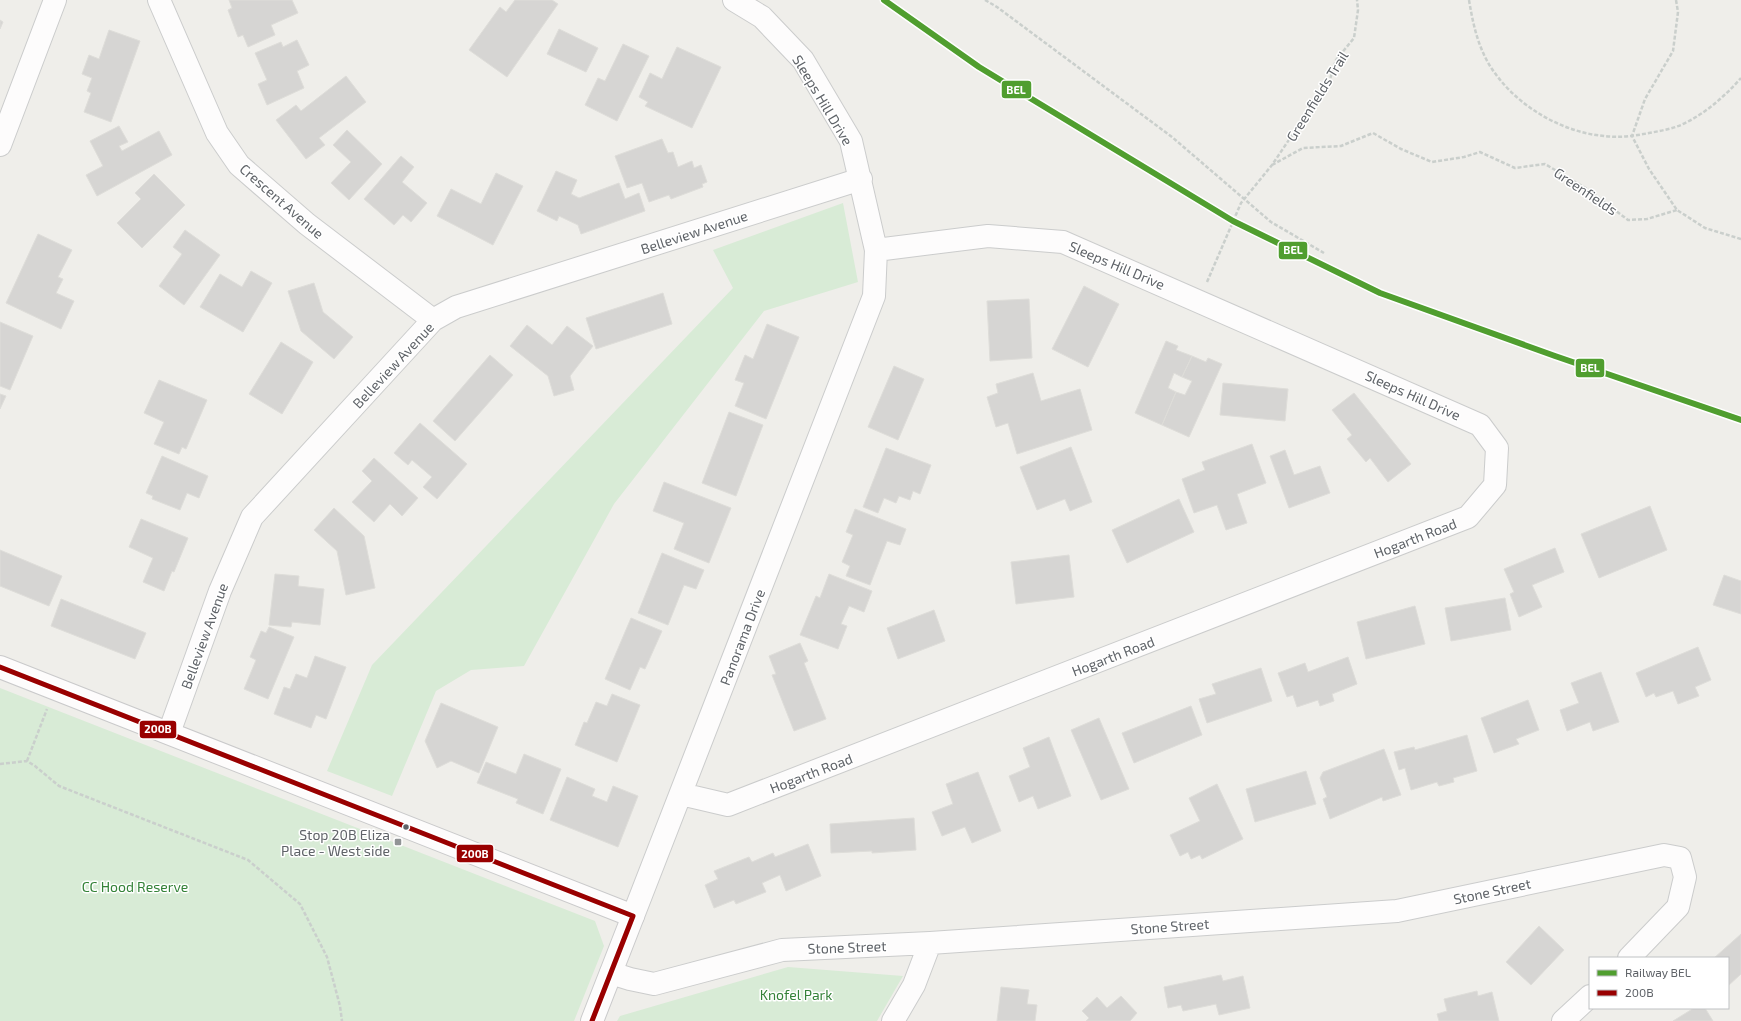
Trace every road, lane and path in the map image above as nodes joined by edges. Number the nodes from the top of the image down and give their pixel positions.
1 (55, 0) edge
2 (159, 0) edge
3 (734, 0) edge
4 (985, 0) edge
5 (1357, 0) edge
6 (1469, 0) edge
7 (1676, 0) edge
8 (1741, 78) edge
9 (1632, 136) junction
10 (0, 145) edge
11 (1272, 165) junction
12 (861, 179) junction
13 (1245, 198) junction
14 (1677, 210) junction
15 (1741, 239) edge
16 (876, 250) junction
17 (1324, 253) dead end
18 (1199, 300) junction
19 (433, 320) junction
20 (1497, 448) joint
21 (0, 667) edge
22 (55, 688) junction
23 (169, 733) junction
24 (27, 761) junction
25 (0, 764) edge
26 (681, 794) junction
27 (633, 916) junction
28 (930, 943) junction
29 (1630, 957) edge
30 (611, 973) junction
31 (1589, 997) edge
32 (342, 1021) edge
33 (592, 1021) edge
34 (894, 1021) edge
35 (1563, 1021) edge

1 - 10 street
2 - 19 street, Crescent Avenue
3 - 12 street, Sleeps Hill Drive
4 - 13 path
5 - 11 path, Greenfields Trail
6 - 9 path
7 - 9 path
8 - 9 path
9 - 14 path
11 - 13 path, Greenfields Trail
11 - 14 path, Greenfields
12 - 16 street, Sleeps Hill Drive
12 - 19 street, Belleview Avenue
13 - 17 path
13 - 18 path, Greenfields Trail
14 - 15 path
16 - 18 street, Sleeps Hill Drive
16 - 26 street, Panorama Drive
18 - 20 street, Sleeps Hill Drive
19 - 23 street, Belleview Avenue
20 - 26 street, Hogarth Road
21 - 22 street
22 - 23 street
22 - 24 path
23 - 27 street
24 - 25 path
24 - 32 path
26 - 27 street, Panorama Drive
27 - 30 street, Panorama Drive
28 - 29 street, Stone Street
28 - 30 street, Stone Street
28 - 34 street
30 - 33 street, Panorama Drive
31 - 35 street

